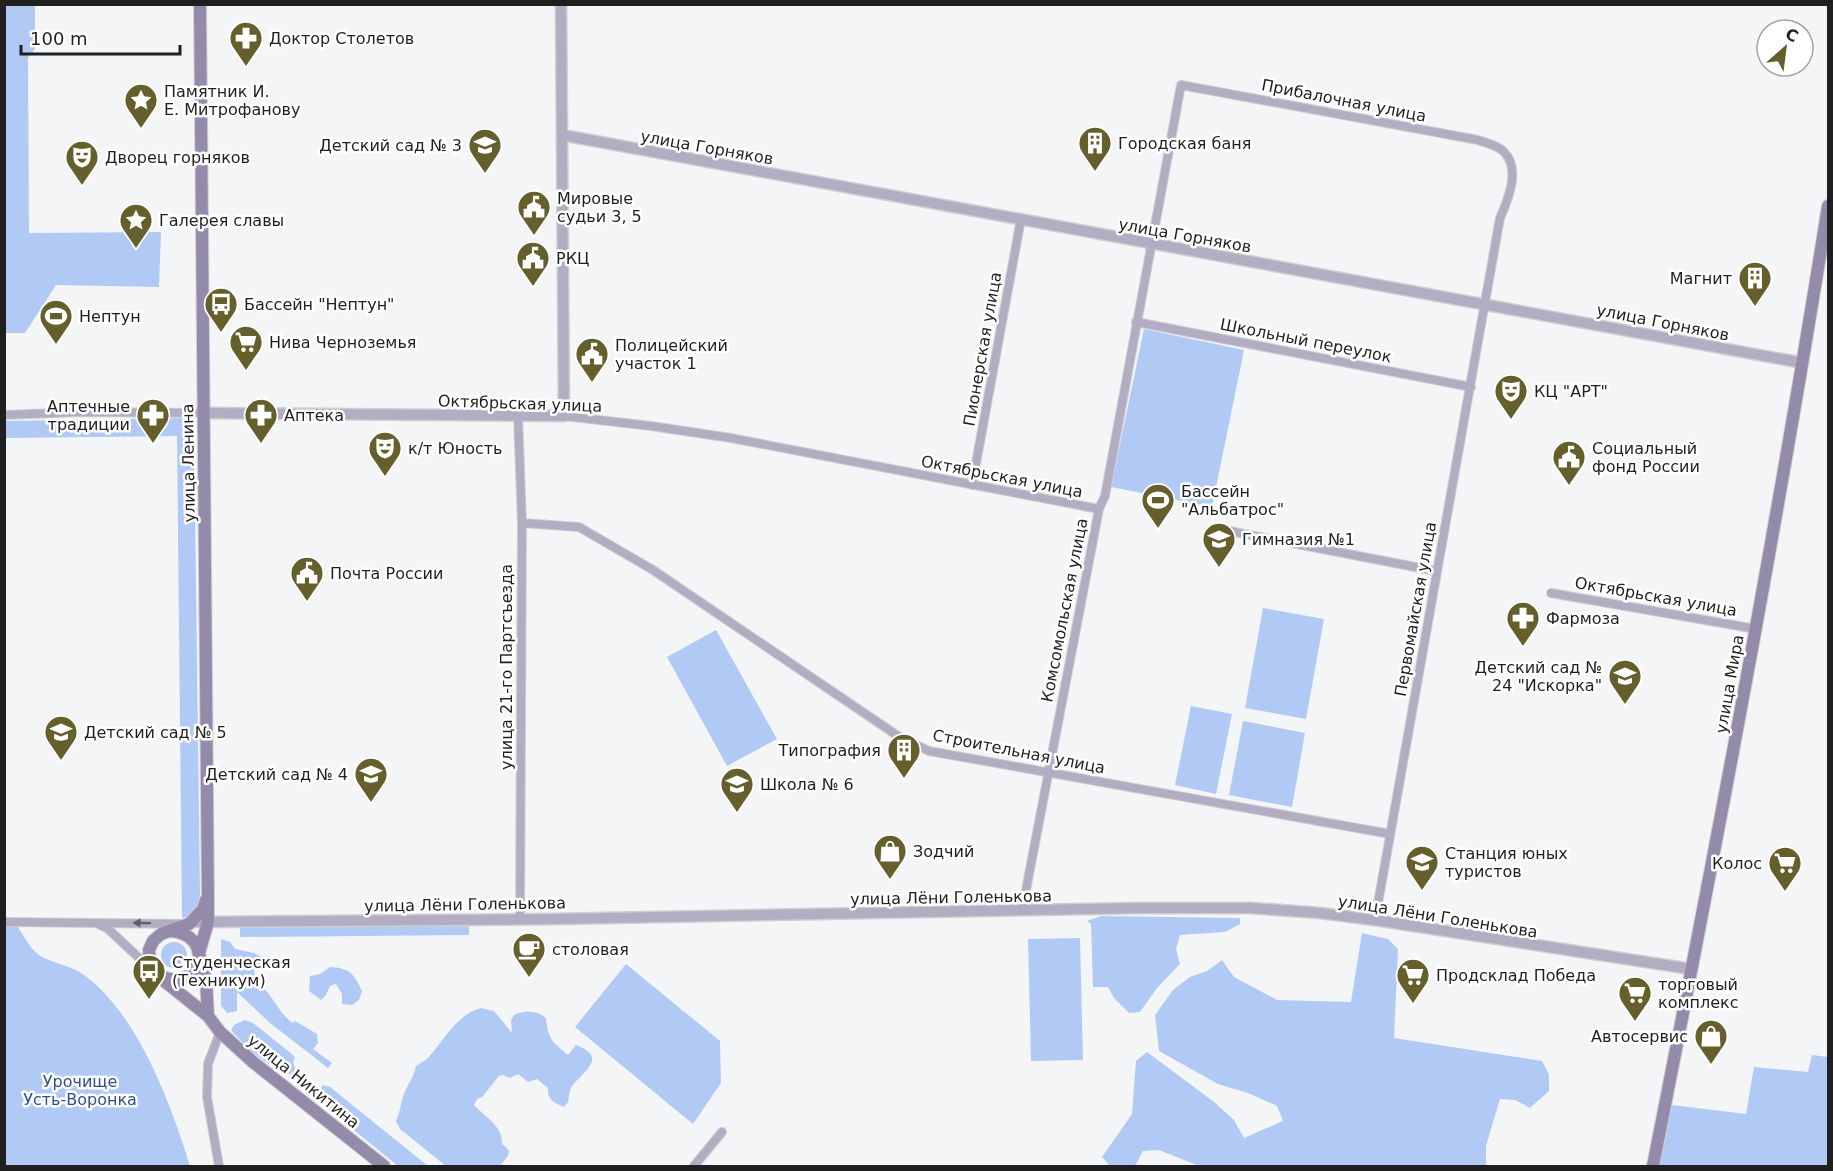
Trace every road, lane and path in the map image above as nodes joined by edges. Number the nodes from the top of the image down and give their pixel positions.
1 (200, 4) edge
2 (561, 4) edge
3 (562, 135) junction
4 (1828, 206) edge
5 (1021, 219) junction
6 (1150, 244) junction
7 (1485, 304) junction
8 (1136, 322) junction
9 (1803, 363) junction
10 (1471, 387) junction
11 (203, 412) junction
12 (4, 415) edge
13 (518, 416) junction
14 (564, 416) junction
15 (972, 485) junction
16 (1099, 510) junction
17 (522, 523) junction
18 (1220, 530) dead end
19 (1436, 571) junction
20 (1551, 593) dead end
21 (1756, 629) junction
22 (1049, 772) junction
23 (1390, 834) junction
24 (208, 896) junction
25 (1022, 911) junction
26 (520, 919) junction
27 (1375, 920) junction
28 (4, 922) edge
29 (94, 922) junction
30 (208, 922) junction
31 (189, 924) junction
32 (170, 931) junction
33 (199, 952) junction
34 (1691, 969) junction
35 (158, 976) junction
36 (208, 1016) junction
37 (220, 1032) junction
38 (722, 1132) dead end
39 (219, 1167) edge
40 (384, 1167) edge
41 (694, 1167) edge
42 (1653, 1167) edge

1 - 11 main road, улица Ленина
2 - 3 street
3 - 5 street, улица Горняков
3 - 14 street
4 - 9 main road, улица Мира
5 - 6 street, улица Горняков
5 - 15 street, Пионерская улица
6 - 7 street, улица Горняков
6 - 7 street, Прибалочная улица
6 - 8 street, Комсомольская улица
7 - 9 street, улица Горняков
7 - 10 street, Первомайская улица
8 - 10 street, Школьный переулок
8 - 16 street, Комсомольская улица
9 - 21 main road, улица Мира
10 - 19 street, Первомайская улица
11 - 12 street, Октябрьская улица
11 - 13 street, Октябрьская улица
11 - 24 main road, улица Ленина
13 - 14 street, Октябрьская улица
13 - 17 street, улица 21-го Партсъезда
14 - 15 street, Октябрьская улица
15 - 16 street, Октябрьская улица
16 - 22 street, Комсомольская улица
17 - 22 street, Строительная улица
17 - 26 street, улица 21-го Партсъезда
18 - 19 street
19 - 23 street, Первомайская улица
20 - 21 street, Октябрьская улица
21 - 34 main road, улица Мира
22 - 23 street, Строительная улица
22 - 25 street, Комсомольская улица
23 - 27 street, Первомайская улица
24 - 30 main road, улица Ленина
24 - 31 main road
25 - 26 street, улица Лёни Голенькова
25 - 27 street, улица Лёни Голенькова
26 - 30 street, улица Лёни Голенькова
27 - 34 street, улица Лёни Голенькова
28 - 29 street
31 -> 29 street
29 - 35 street
30 - 31 street
30 - 33 main road, улица Ленина
31 - 32 main road
32 - 33 main road
32 - 35 main road
33 - 35 main road
33 - 36 main road
34 - 42 main road, улица Мира
35 - 36 main road, улица Никитина
36 - 37 main road, улица Никитина
37 - 39 street
37 - 40 main road, улица Никитина
38 - 41 street

